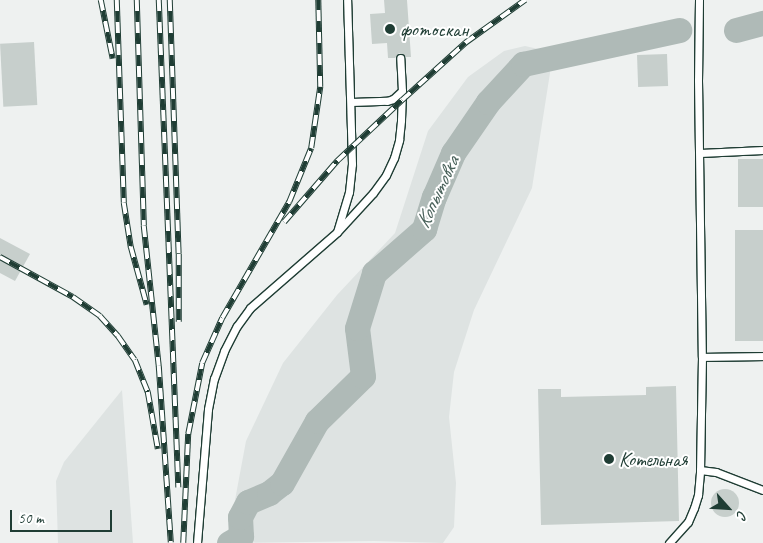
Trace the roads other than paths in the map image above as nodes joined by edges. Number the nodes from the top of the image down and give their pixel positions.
1 (347, 0) edge
2 (699, 0) edge
3 (400, 58) dead end
4 (402, 92) junction
5 (351, 102) junction
6 (763, 150) edge
7 (700, 153) junction
8 (337, 232) junction
9 (763, 356) edge
10 (702, 357) junction
11 (700, 470) junction
12 (763, 490) edge
13 (197, 543) edge
14 (669, 543) edge

1 - 5 lane
2 - 7 lane
3 - 4 lane
4 - 5 lane
4 - 8 lane
5 - 8 lane
6 - 7 lane
7 - 10 lane
8 - 13 lane
9 - 10 lane
10 - 11 lane
11 - 12 lane
11 - 14 lane

